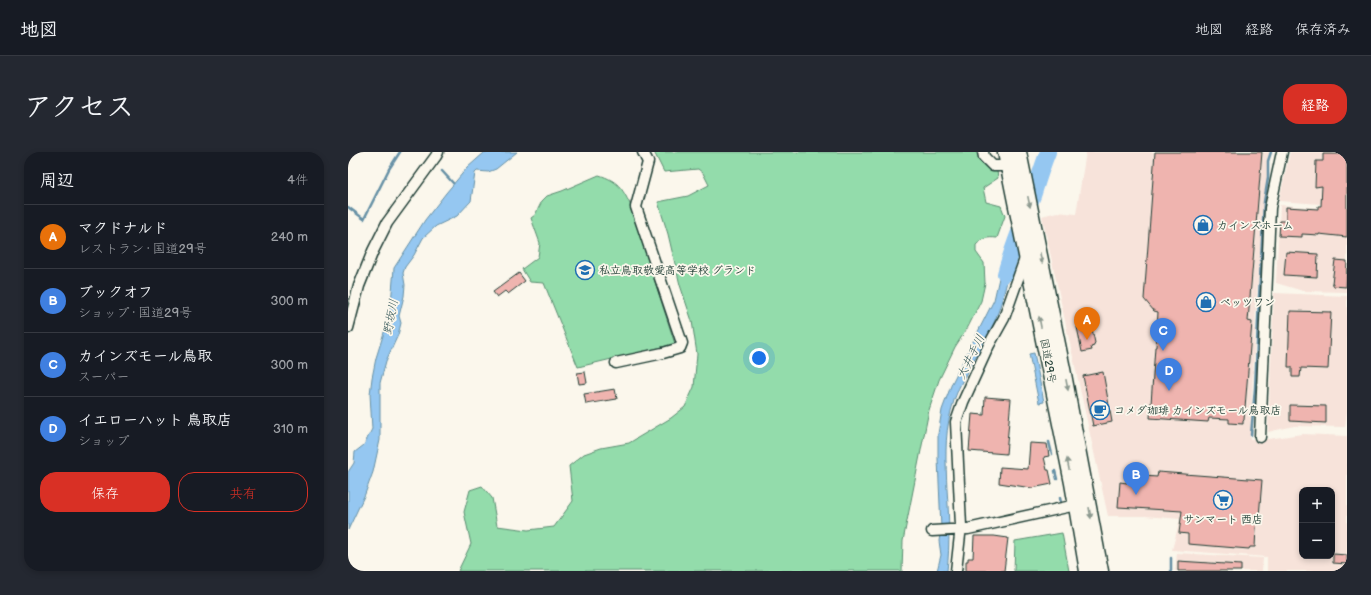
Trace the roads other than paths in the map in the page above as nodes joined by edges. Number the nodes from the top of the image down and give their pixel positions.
1 (438, 152) edge
2 (643, 152) edge
3 (983, 152) edge
4 (1018, 152) edge
5 (1282, 152) edge
6 (1006, 159) edge
7 (1025, 251) junction
8 (348, 328) edge
9 (616, 363) dead end
10 (1260, 437) dead end
11 (1076, 505) junction
12 (961, 530) junction
13 (932, 531) dead end
14 (956, 571) edge
15 (1087, 571) edge
16 (1101, 571) edge

1 - 8 street
2 - 9 street
3 - 6 street
4 -> 16 highway, 国道29号
5 - 10 street
6 - 7 highway, 国道29号
11 -> 7 highway, 国道29号
7 - 12 street
11 - 12 street
11 - 15 highway, 国道29号
12 - 13 street
12 - 14 street

